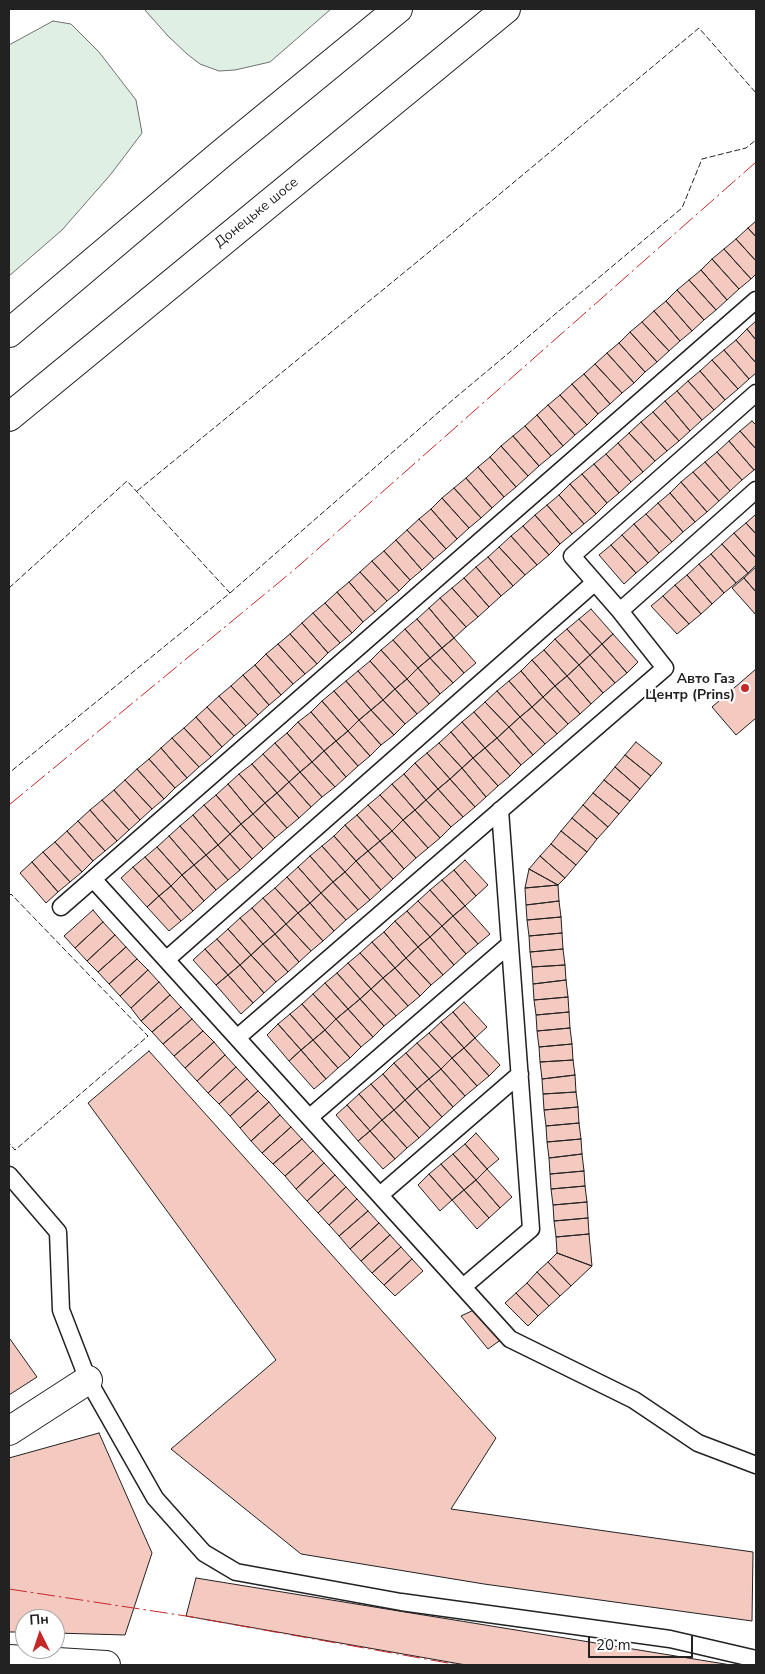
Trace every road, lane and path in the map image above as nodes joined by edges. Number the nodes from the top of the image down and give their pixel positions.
1 (398, 9) edge
2 (506, 9) edge
3 (756, 300) edge
4 (9, 333) edge
5 (756, 393) edge
6 (9, 416) edge
7 (756, 490) edge
8 (594, 583) junction
9 (620, 611) junction
10 (500, 810) junction
11 (93, 879) junction
12 (61, 907) dead end
13 (510, 944) junction
14 (167, 959) junction
15 (238, 1037) junction
16 (520, 1074) junction
17 (310, 1117) junction
18 (9, 1176) edge
19 (380, 1195) junction
20 (463, 1287) junction
21 (88, 1380) junction
22 (9, 1431) edge
23 (756, 1465) edge
24 (9, 1659) edge
25 (756, 1659) edge
26 (77, 1664) edge
27 (106, 1665) edge

1 - 4 main road
2 - 6 main road, Донецьке шосе
3 - 11 lane
5 - 8 lane
7 - 9 lane
8 - 9 lane
8 - 14 lane
9 - 10 lane
10 - 13 lane
10 - 15 lane
11 - 12 lane
11 - 14 lane
13 - 16 lane
13 - 17 lane
14 - 15 lane
15 - 17 lane
16 - 19 lane
16 - 20 lane
17 - 19 lane
18 - 21 lane
19 - 20 lane
20 - 23 lane
21 - 22 main road
21 - 25 lane
24 - 26 main road
26 - 27 main road

